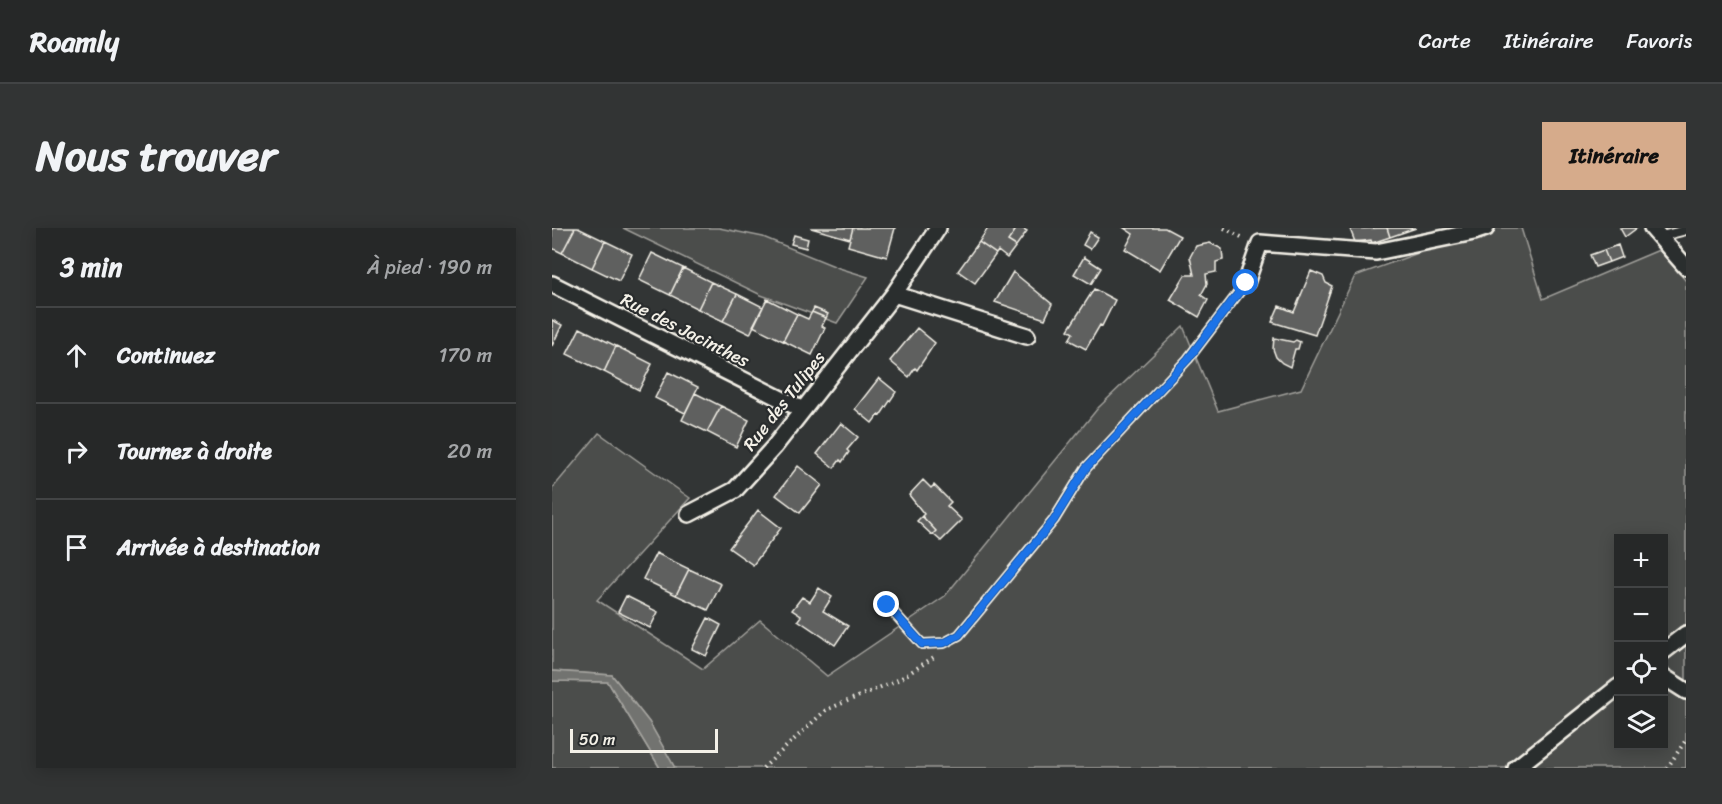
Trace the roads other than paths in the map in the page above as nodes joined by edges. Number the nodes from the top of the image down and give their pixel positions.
1 (938, 228) edge
2 (1486, 228) edge
3 (1686, 230) edge
4 (1655, 232) edge
5 (1686, 267) edge
6 (1246, 283) joint
7 (552, 284) edge
8 (894, 294) junction
9 (1027, 336) dead end
10 (801, 410) junction
11 (689, 514) dead end
12 (887, 605) dead end
13 (1686, 634) edge
14 (1668, 648) edge
15 (1668, 680) edge
16 (1614, 690) edge
17 (1686, 691) edge
18 (1516, 768) edge

1 - 8 street, Rue des Tulipes
2 - 6 street
3 - 4 lane
4 - 5 street
6 - 12 lane
7 - 10 street, Rue des Jacinthes
8 - 9 street
8 - 10 street, Rue des Tulipes
10 - 11 street, Rue des Tulipes
13 - 14 street
15 - 17 street
16 - 18 street

